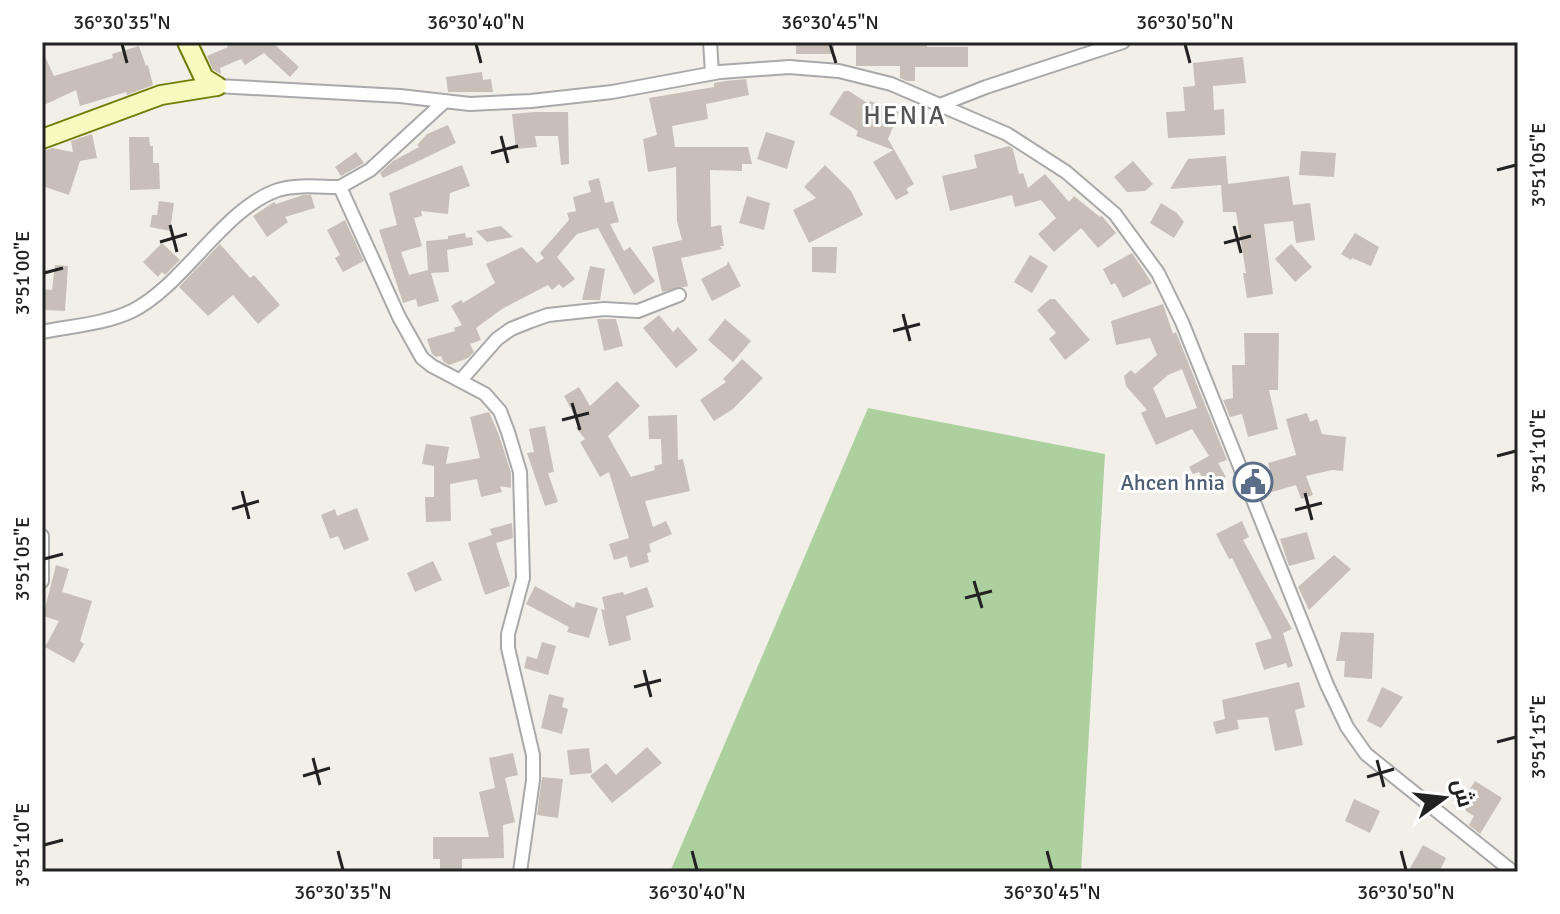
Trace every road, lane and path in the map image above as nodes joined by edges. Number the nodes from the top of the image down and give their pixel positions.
1 (187, 42) edge
2 (710, 42) edge
3 (1123, 42) edge
4 (712, 73) junction
5 (217, 86) junction
6 (445, 101) junction
7 (940, 105) junction
8 (42, 139) edge
9 (340, 187) junction
10 (679, 295) dead end
11 (42, 332) edge
12 (461, 380) junction
13 (42, 536) edge
14 (42, 581) edge
15 (520, 872) edge
16 (1513, 872) edge

1 - 5 street
2 - 4 street
3 - 7 street
4 - 6 street
4 - 7 street
5 - 6 street
5 - 8 street
6 - 9 street
7 - 16 street
9 - 11 street
9 - 12 street
10 - 12 street
12 - 15 street
13 - 14 street

